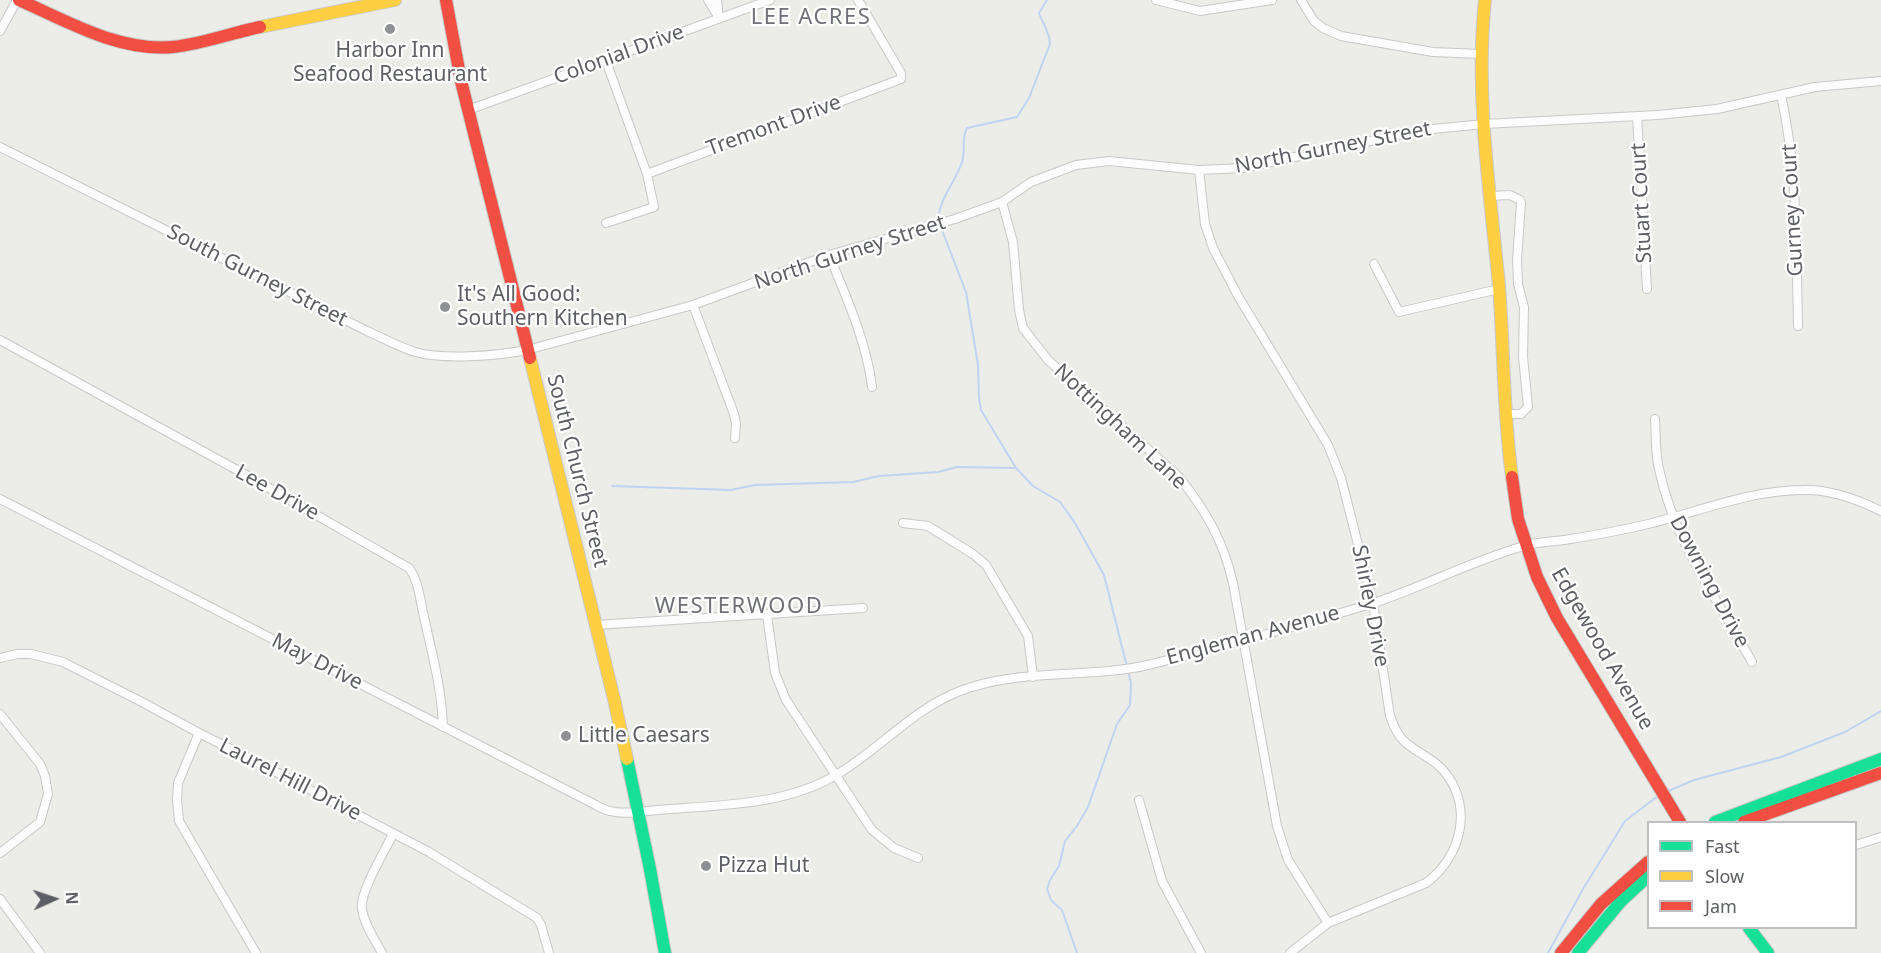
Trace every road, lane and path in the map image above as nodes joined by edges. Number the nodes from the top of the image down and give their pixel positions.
1 (18, 0) edge
2 (394, 0) edge
3 (446, 0) edge
4 (708, 0) edge
5 (717, 0) edge
6 (770, 0) edge
7 (858, 0) edge
8 (1156, 0) edge
9 (1272, 0) edge
10 (1301, 0) edge
11 (1485, 0) edge
12 (719, 18) junction
13 (0, 31) edge
14 (1480, 54) junction
15 (606, 61) junction
16 (1881, 81) edge
17 (1781, 95) junction
18 (468, 110) junction
19 (1637, 116) junction
20 (1484, 124) junction
21 (0, 147) edge
22 (1199, 170) junction
23 (647, 174) junction
24 (1490, 196) junction
25 (1002, 202) junction
26 (606, 223) dead end
27 (829, 255) junction
28 (1374, 264) dead end
29 (1499, 289) junction
30 (1647, 289) dead end
31 (693, 305) junction
32 (1798, 326) dead end
33 (0, 340) edge
34 (527, 350) junction
35 (872, 387) dead end
36 (1506, 414) junction
37 (1655, 419) dead end
38 (735, 438) dead end
39 (0, 499) edge
40 (1881, 511) edge
41 (1673, 518) junction
42 (903, 523) dead end
43 (1526, 545) junction
44 (1373, 603) junction
45 (863, 608) dead end
46 (767, 615) junction
47 (595, 625) junction
48 (1244, 639) junction
49 (0, 658) edge
50 (1752, 662) dead end
51 (1034, 677) junction
52 (0, 714) edge
53 (443, 727) junction
54 (199, 733) junction
55 (1881, 759) edge
56 (1881, 773) edge
57 (835, 776) junction
58 (1139, 801) dead end
59 (638, 811) junction
60 (1679, 821) edge
61 (1718, 821) edge
62 (1747, 821) edge
63 (393, 834) junction
64 (1881, 837) edge
65 (1857, 845) edge
66 (0, 853) edge
67 (918, 858) dead end
68 (1647, 863) edge
69 (1647, 877) edge
70 (0, 899) edge
71 (1328, 924) junction
72 (1750, 929) edge
73 (40, 953) edge
74 (256, 953) edge
75 (382, 953) edge
76 (549, 953) edge
77 (664, 953) edge
78 (1201, 953) edge
79 (1290, 953) edge
80 (1561, 953) edge
81 (1578, 953) edge
82 (1768, 953) edge

1 - 2 street
1 - 13 street
3 - 18 street, South Church Street
4 - 12 street
5 - 12 street
6 - 12 street, Colonial Drive
7 - 23 street, Tremont Drive
8 - 9 street
10 - 14 street
11 - 14 street, Edgewood Avenue
12 - 15 street, Colonial Drive
14 - 20 street, Edgewood Avenue
15 - 18 street, Colonial Drive
15 - 23 street
16 - 17 street, North Gurney Street
17 - 19 street, North Gurney Street
17 - 32 street, Gurney Court
18 - 34 street, South Church Street
19 - 20 street, North Gurney Street
19 - 30 street, Stuart Court
20 - 22 street, North Gurney Street
20 - 24 street, Edgewood Avenue
21 - 34 street, South Gurney Street
22 - 25 street, North Gurney Street
22 - 44 street, Shirley Drive
23 - 26 street
24 - 29 street, Edgewood Avenue
24 - 36 street
25 - 27 street, North Gurney Street
25 - 48 street, Nottingham Lane
27 - 31 street, North Gurney Street
27 - 35 street
28 - 29 street
29 - 36 street, Edgewood Avenue
31 - 34 street, North Gurney Street
31 - 38 street
33 - 53 street, Lee Drive
34 - 47 street, South Church Street
36 - 43 street, Edgewood Avenue
37 - 41 street, Downing Drive
39 - 53 street, May Drive
40 - 41 street, Engleman Avenue
41 - 43 street, Engleman Avenue
41 - 50 street, Downing Drive
42 - 51 street
43 - 44 street, Engleman Avenue
43 - 60 street, Edgewood Avenue
44 - 48 street, Engleman Avenue
44 - 71 street, Shirley Drive
45 - 46 street
46 - 47 street
46 - 57 street
47 - 59 street, South Church Street
48 - 51 street, Engleman Avenue
48 - 71 street, Nottingham Lane
49 - 54 street, Laurel Hill Drive
51 - 57 street, Engleman Avenue
52 - 66 street
53 - 59 street, May Drive
54 - 63 street, Laurel Hill Drive
54 - 74 street
55 - 61 street
56 - 62 street
57 - 59 street, Engleman Avenue
57 - 67 street
58 - 78 street
59 - 77 street, South Church Street
63 - 75 street
63 - 76 street, Laurel Hill Drive
64 - 65 street
68 - 80 street
69 - 81 street
70 - 73 street
71 - 79 street, Shirley Drive
72 - 82 street

